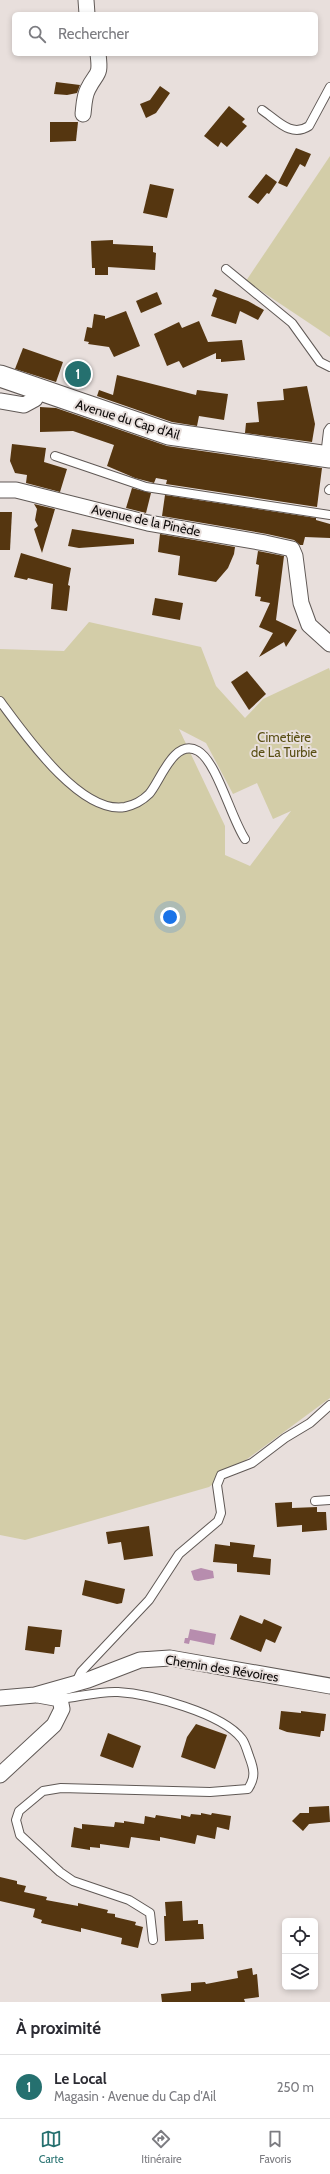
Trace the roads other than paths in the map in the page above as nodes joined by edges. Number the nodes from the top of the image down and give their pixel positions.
1 (86, 0) edge
2 (87, 12) edge
3 (98, 56) edge
4 (330, 87) edge
5 (262, 110) dead end
6 (83, 114) dead end
7 (226, 269) dead end
8 (330, 367) edge
9 (0, 376) edge
10 (39, 390) junction
11 (0, 400) edge
12 (330, 428) edge
13 (55, 456) dead end
14 (328, 457) edge
15 (0, 490) edge
16 (330, 515) edge
17 (330, 644) edge
18 (0, 700) edge
19 (245, 839) dead end
20 (330, 1405) edge
21 (330, 1500) edge
22 (315, 1501) dead end
23 (76, 1682) junction
24 (330, 1686) edge
25 (35, 1695) junction
26 (0, 1698) edge
27 (60, 1699) junction
28 (0, 1775) edge
29 (153, 1940) dead end

1 - 2 street
3 - 6 street
4 - 5 lane
7 - 8 lane
9 - 10 street, Avenue du Cap d'Ail
10 - 11 street
10 - 14 street, Avenue du Cap d'Ail
12 - 14 lane
13 - 16 lane
15 - 17 street, Avenue de la Pinède
18 - 19 lane
20 - 23 lane
21 - 22 lane
23 - 24 street, Chemin des Révoires
23 - 25 street, Chemin des Révoires
25 - 26 street, Chemin des Révoires
25 - 27 street
27 - 28 street
27 - 29 lane

